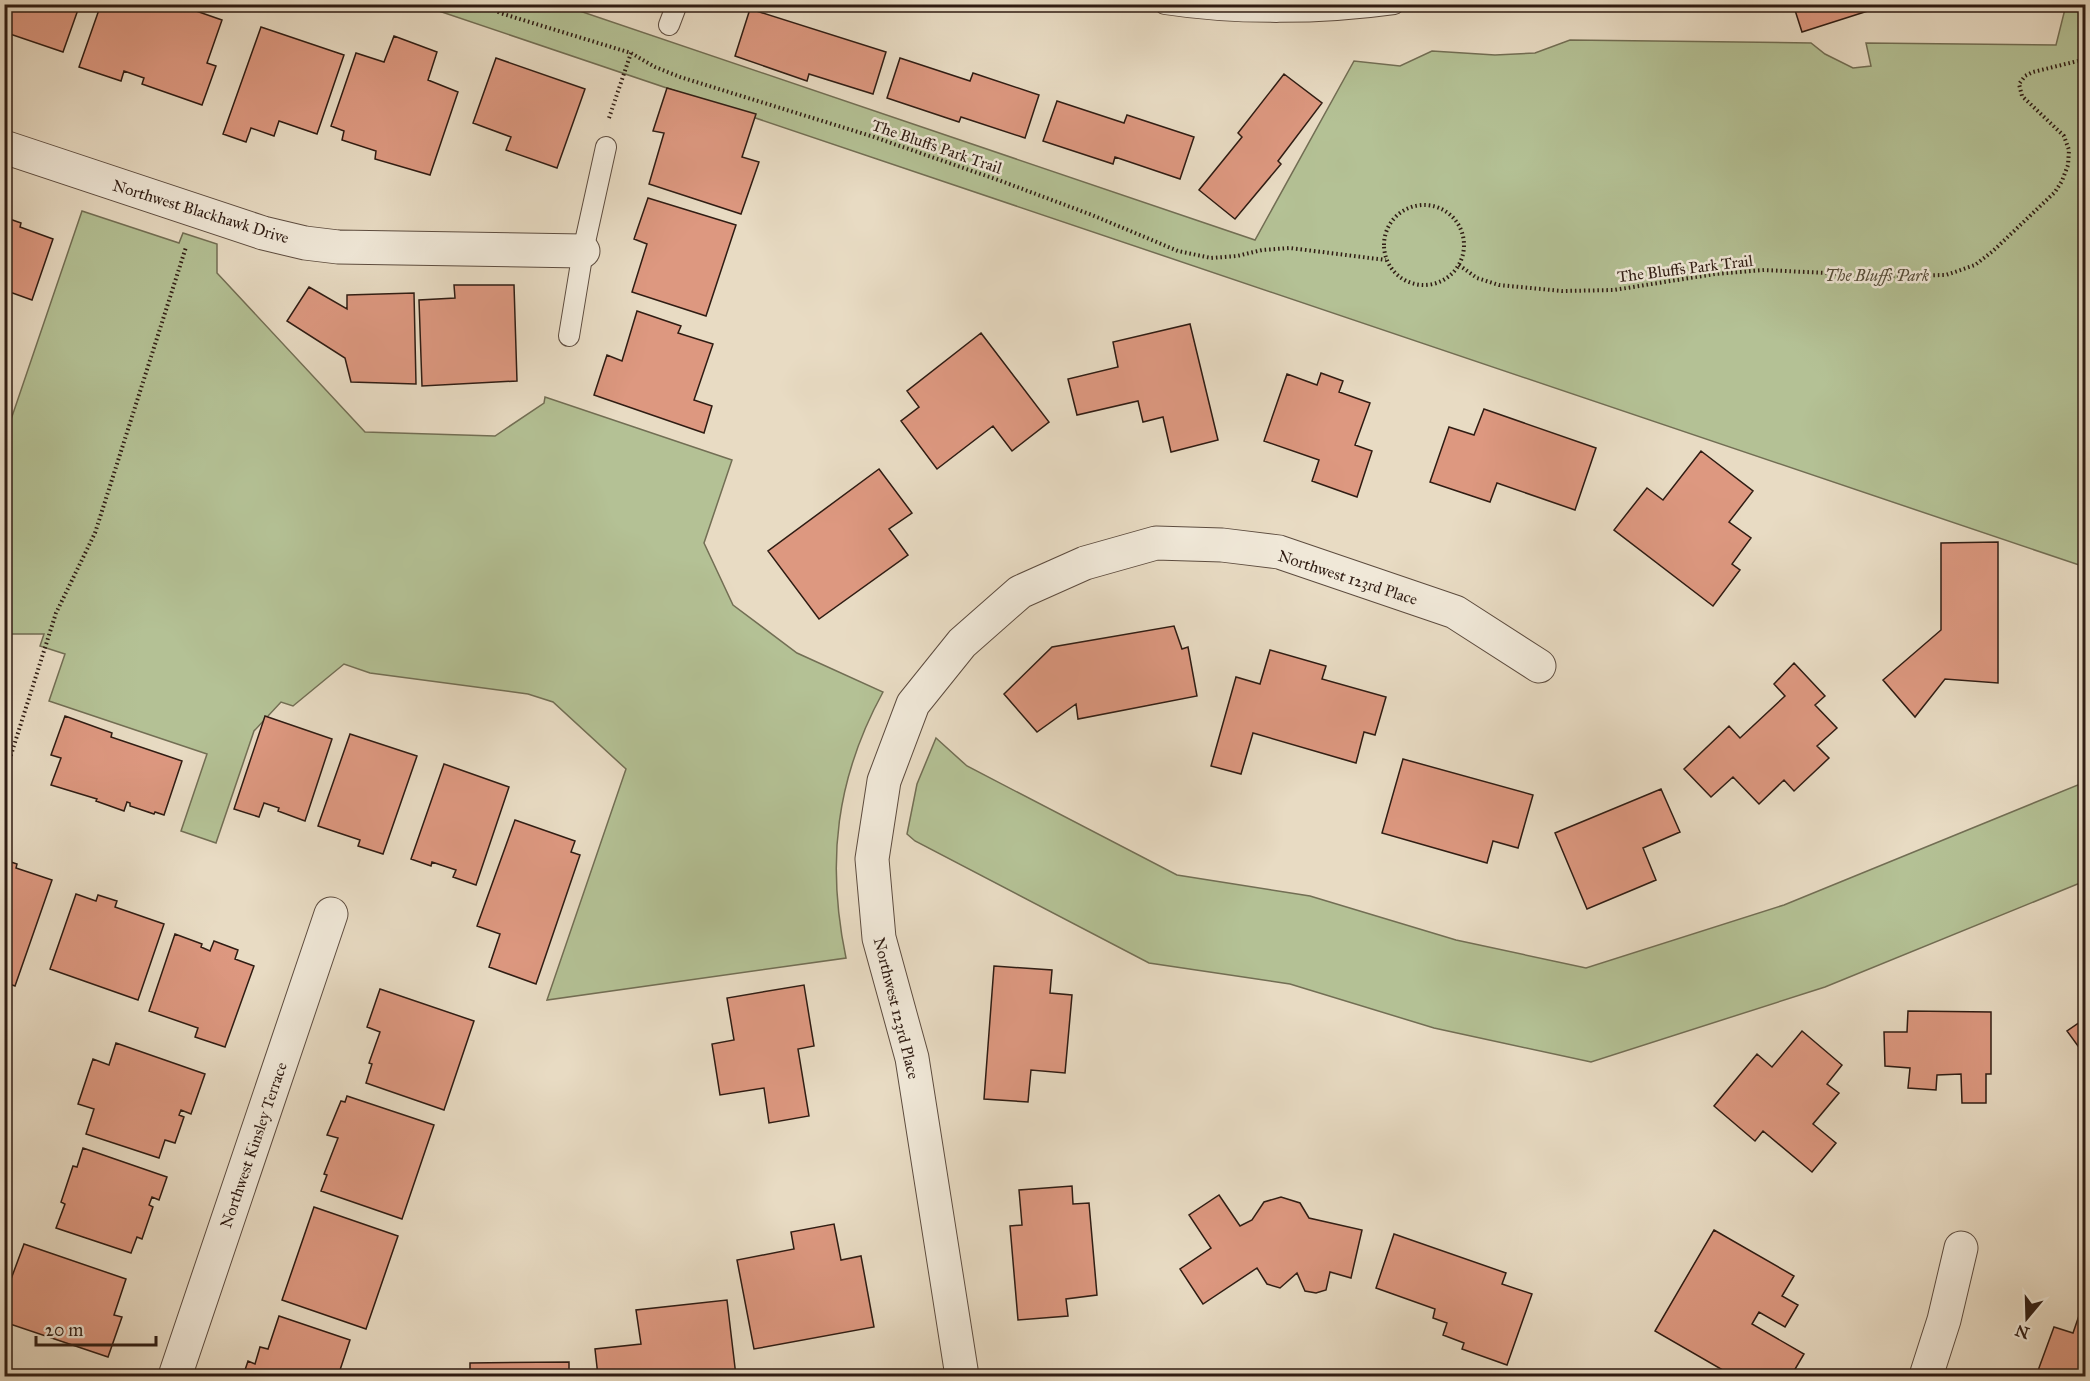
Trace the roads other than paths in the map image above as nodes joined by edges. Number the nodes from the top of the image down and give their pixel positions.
1 (677, 4) edge
2 (1165, 4) edge
3 (1394, 4) edge
4 (669, 25) dead end
5 (4, 147) edge
6 (606, 147) road end
7 (583, 251) junction
8 (569, 336) dead end
9 (1539, 666) dead end
10 (331, 914) dead end
11 (1961, 1248) dead end
12 (175, 1377) edge
13 (962, 1377) edge
14 (1926, 1377) edge

1 - 4 lane
2 - 3 lane
5 - 7 street, Northwest Blackhawk Drive
6 - 7 lane
7 - 8 lane
9 - 13 street, Northwest 123rd Place
10 - 12 street, Northwest Kinsley Terrace
11 - 14 street

